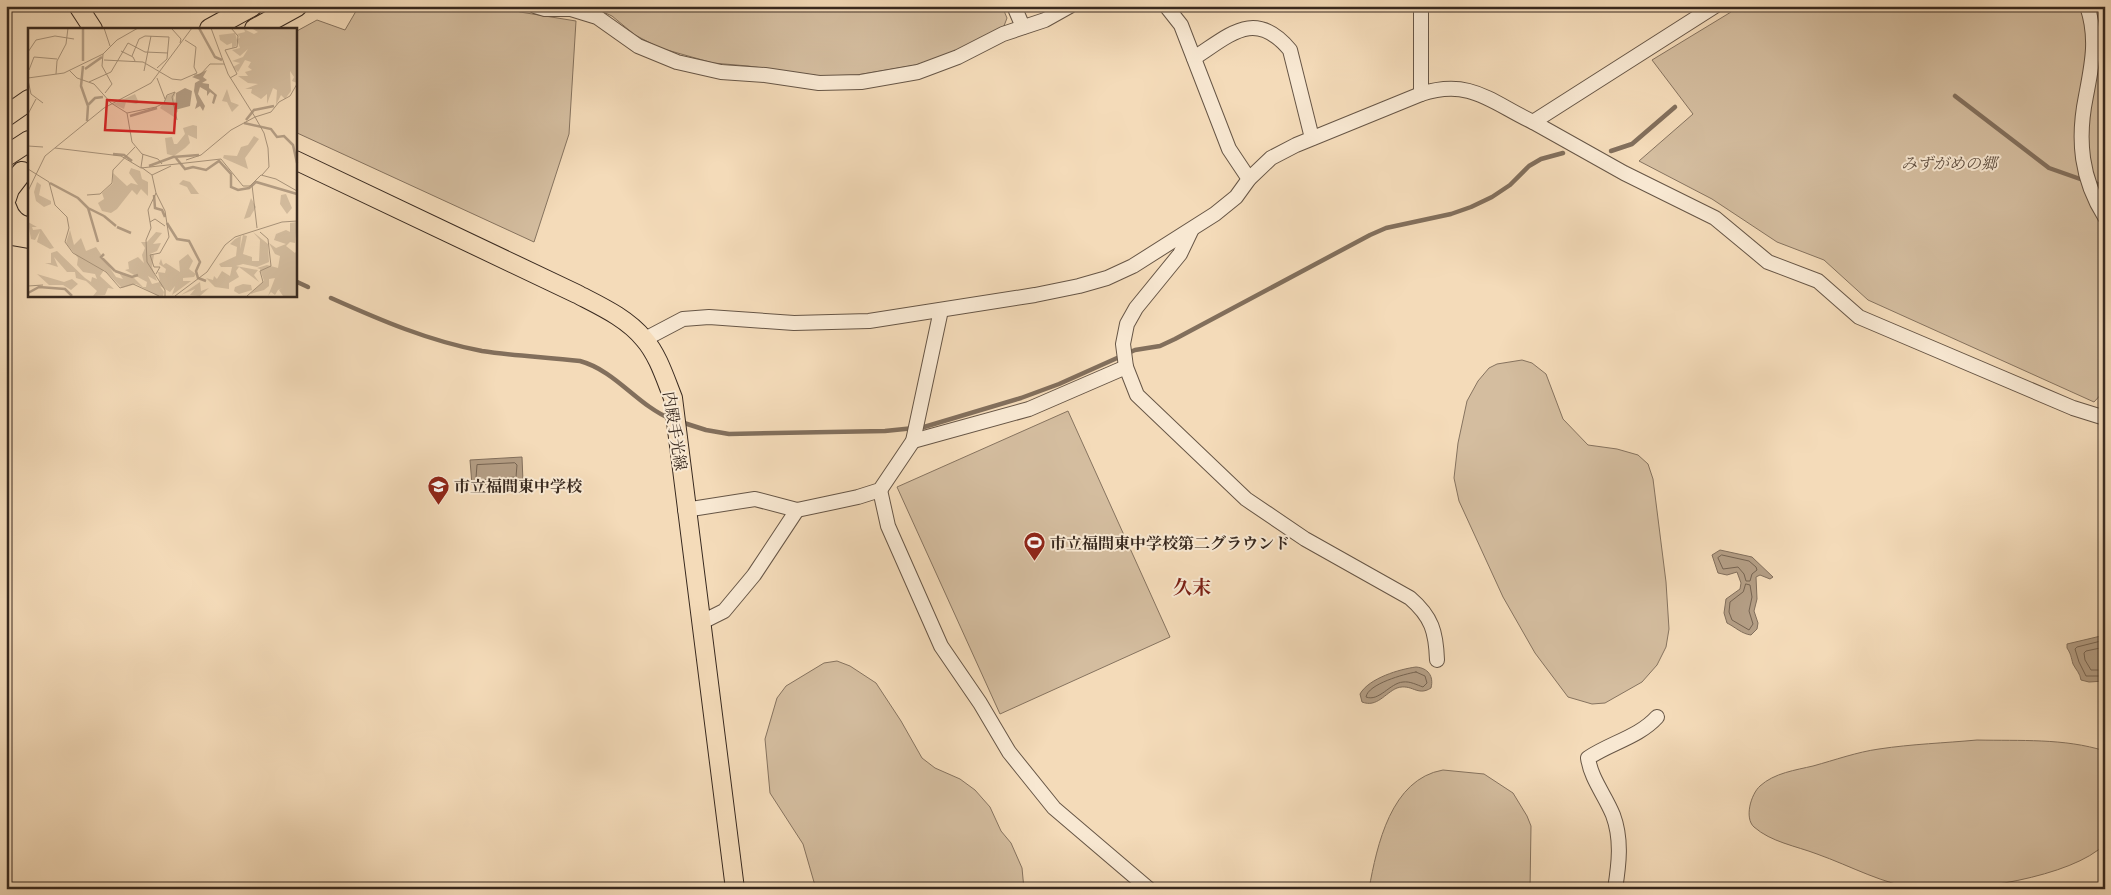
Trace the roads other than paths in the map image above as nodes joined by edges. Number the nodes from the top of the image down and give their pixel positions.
1 (78, 6) edge
2 (252, 6) edge
3 (297, 6) edge
4 (535, 6) edge
5 (1014, 6) edge
6 (1070, 6) edge
7 (1166, 6) edge
8 (1420, 6) edge
9 (1715, 6) edge
10 (2087, 6) edge
11 (1023, 27) junction
12 (92, 28) edge
13 (212, 28) edge
14 (258, 28) edge
15 (1194, 58) junction
16 (1421, 94) junction
17 (28, 101) edge
18 (6, 116) edge
19 (1533, 122) junction
20 (1312, 138) junction
21 (28, 142) edge
22 (6, 156) edge
23 (296, 160) edge
24 (19, 174) edge
25 (1249, 178) junction
26 (6, 198) edge
27 (6, 207) edge
28 (2105, 217) edge
29 (28, 227) edge
30 (1192, 231) junction
31 (6, 234) edge
32 (28, 238) edge
33 (941, 310) junction
34 (645, 339) junction
35 (1126, 367) junction
36 (2105, 418) edge
37 (913, 441) junction
38 (880, 490) junction
39 (685, 510) junction
40 (797, 510) junction
41 (700, 623) junction
42 (1437, 660) dead end
43 (1657, 717) dead end
44 (735, 889) edge
45 (1149, 889) edge
46 (1616, 889) edge

1 - 12 main road
2 - 13 highway
3 - 14 highway
4 - 11 street
5 - 11 street
6 - 11 street
7 - 15 street
8 - 16 street
9 - 19 street
10 - 28 street
15 - 20 street
15 - 25 street
16 - 19 street
16 - 20 street
17 - 18 highway
19 - 36 street
20 - 25 street
21 - 22 highway
23 - 34 main road, 内殿手光線
24 - 26 highway
25 - 30 street
27 - 29 highway
30 - 33 street
30 - 35 street
31 - 32 highway
33 - 34 street
33 - 37 street
34 - 39 main road, 内殿手光線
35 - 37 street
35 - 42 street
37 - 38 street
38 - 40 street
38 - 45 street
39 - 40 street
39 - 41 main road, 内殿手光線
40 - 41 street
41 - 44 main road, 内殿手光線
43 - 46 street

